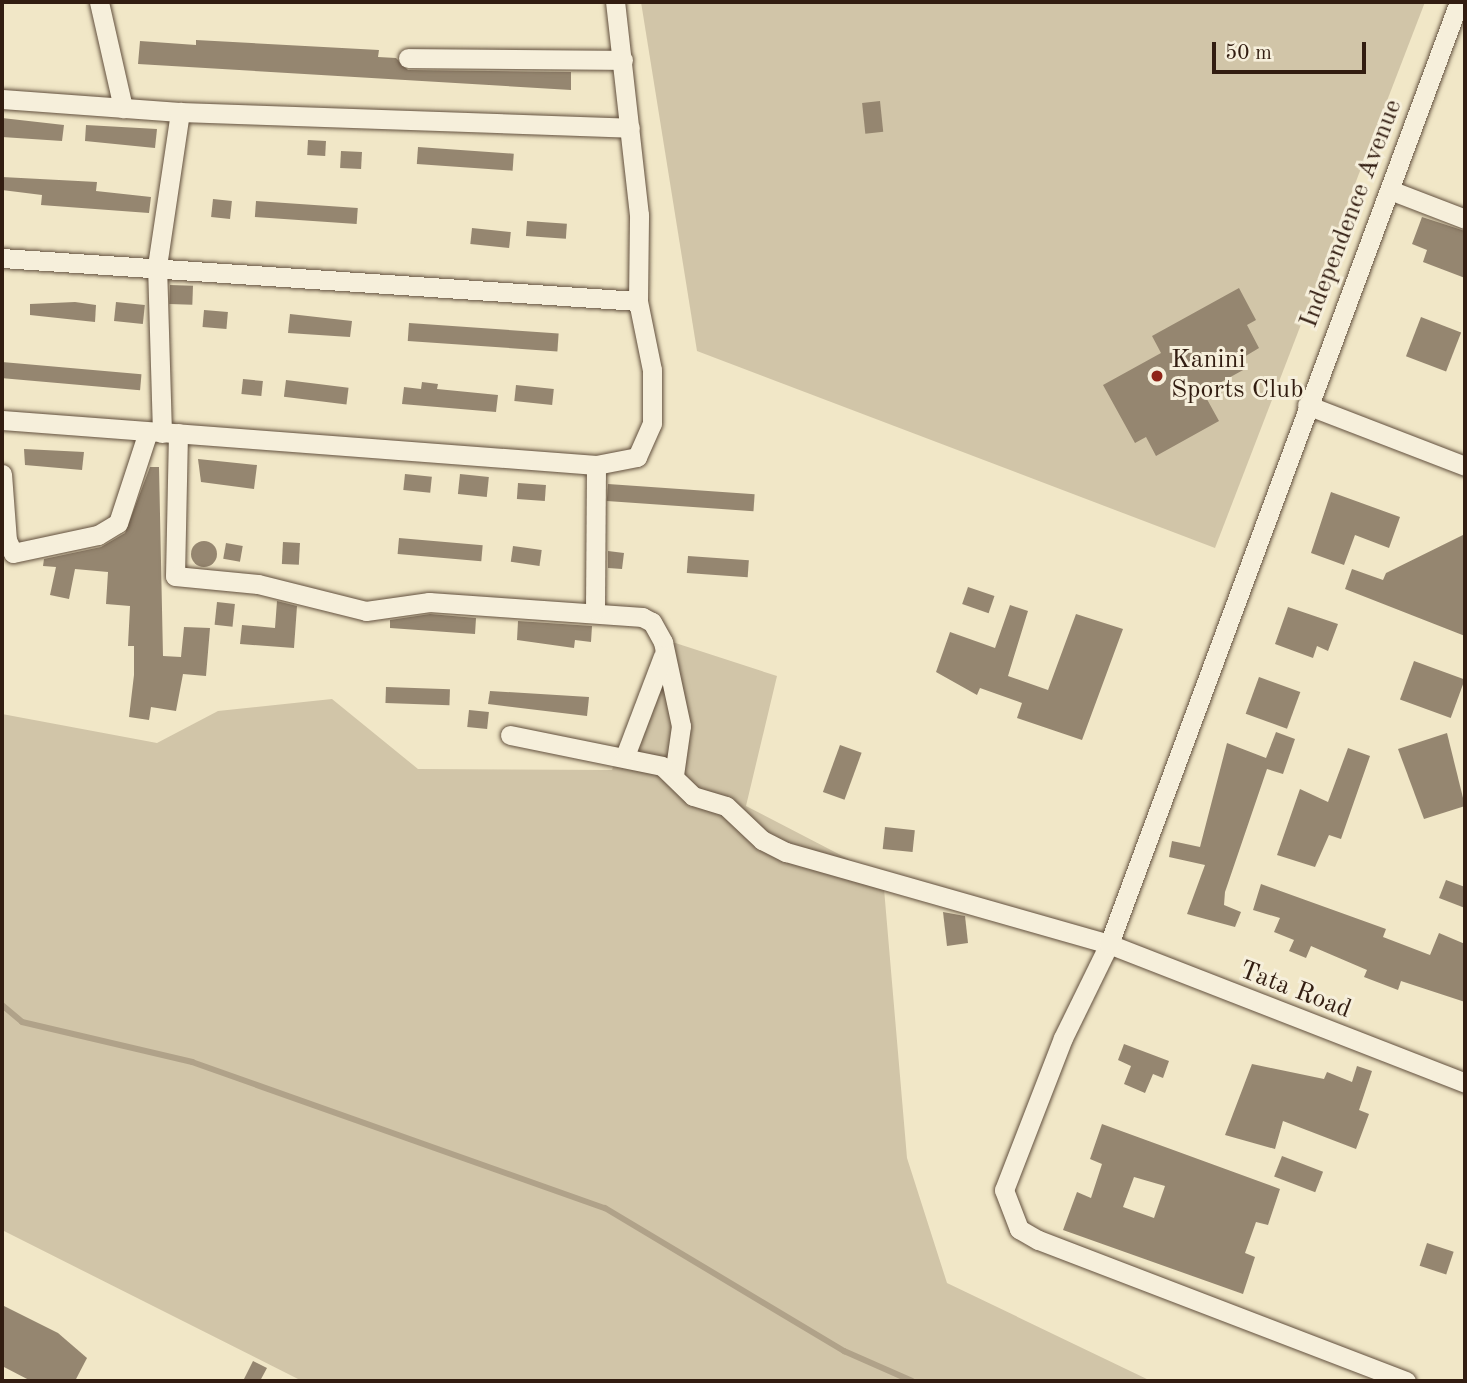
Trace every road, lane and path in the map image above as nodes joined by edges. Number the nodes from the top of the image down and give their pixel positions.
1 (99, 2) edge
2 (615, 2) edge
3 (1459, 2) edge
4 (408, 58) dead end
5 (623, 60) junction
6 (2, 99) edge
7 (123, 108) junction
8 (180, 112) junction
9 (630, 128) junction
10 (1390, 190) junction
11 (1465, 219) edge
12 (2, 258) edge
13 (157, 266) junction
14 (638, 301) junction
15 (1307, 405) junction
16 (2, 420) edge
17 (163, 433) junction
18 (596, 465) junction
19 (1465, 466) edge
20 (2, 474) edge
21 (595, 610) junction
22 (664, 651) junction
23 (510, 735) dead end
24 (625, 756) junction
25 (674, 775) junction
26 (1109, 944) junction
27 (1465, 1083) edge
28 (1406, 1381) edge

1 - 7 street
2 - 5 street
3 - 10 street, Independence Avenue
4 - 5 street
5 - 9 street
6 - 7 street
7 - 8 street
8 - 9 street
8 - 13 street
9 - 14 street
10 - 11 street
10 - 15 street, Independence Avenue
12 - 13 street
13 - 14 street
13 - 17 street
14 - 18 street
15 - 19 street
15 - 26 street, Independence Avenue
16 - 17 street
17 - 18 street
17 - 20 street
17 - 21 street
18 - 21 street
21 - 22 street
22 - 24 street
22 - 25 street
23 - 24 street
24 - 25 street
25 - 26 street, Tata Road
26 - 27 street, Tata Road
26 - 28 street, Independence Avenue

